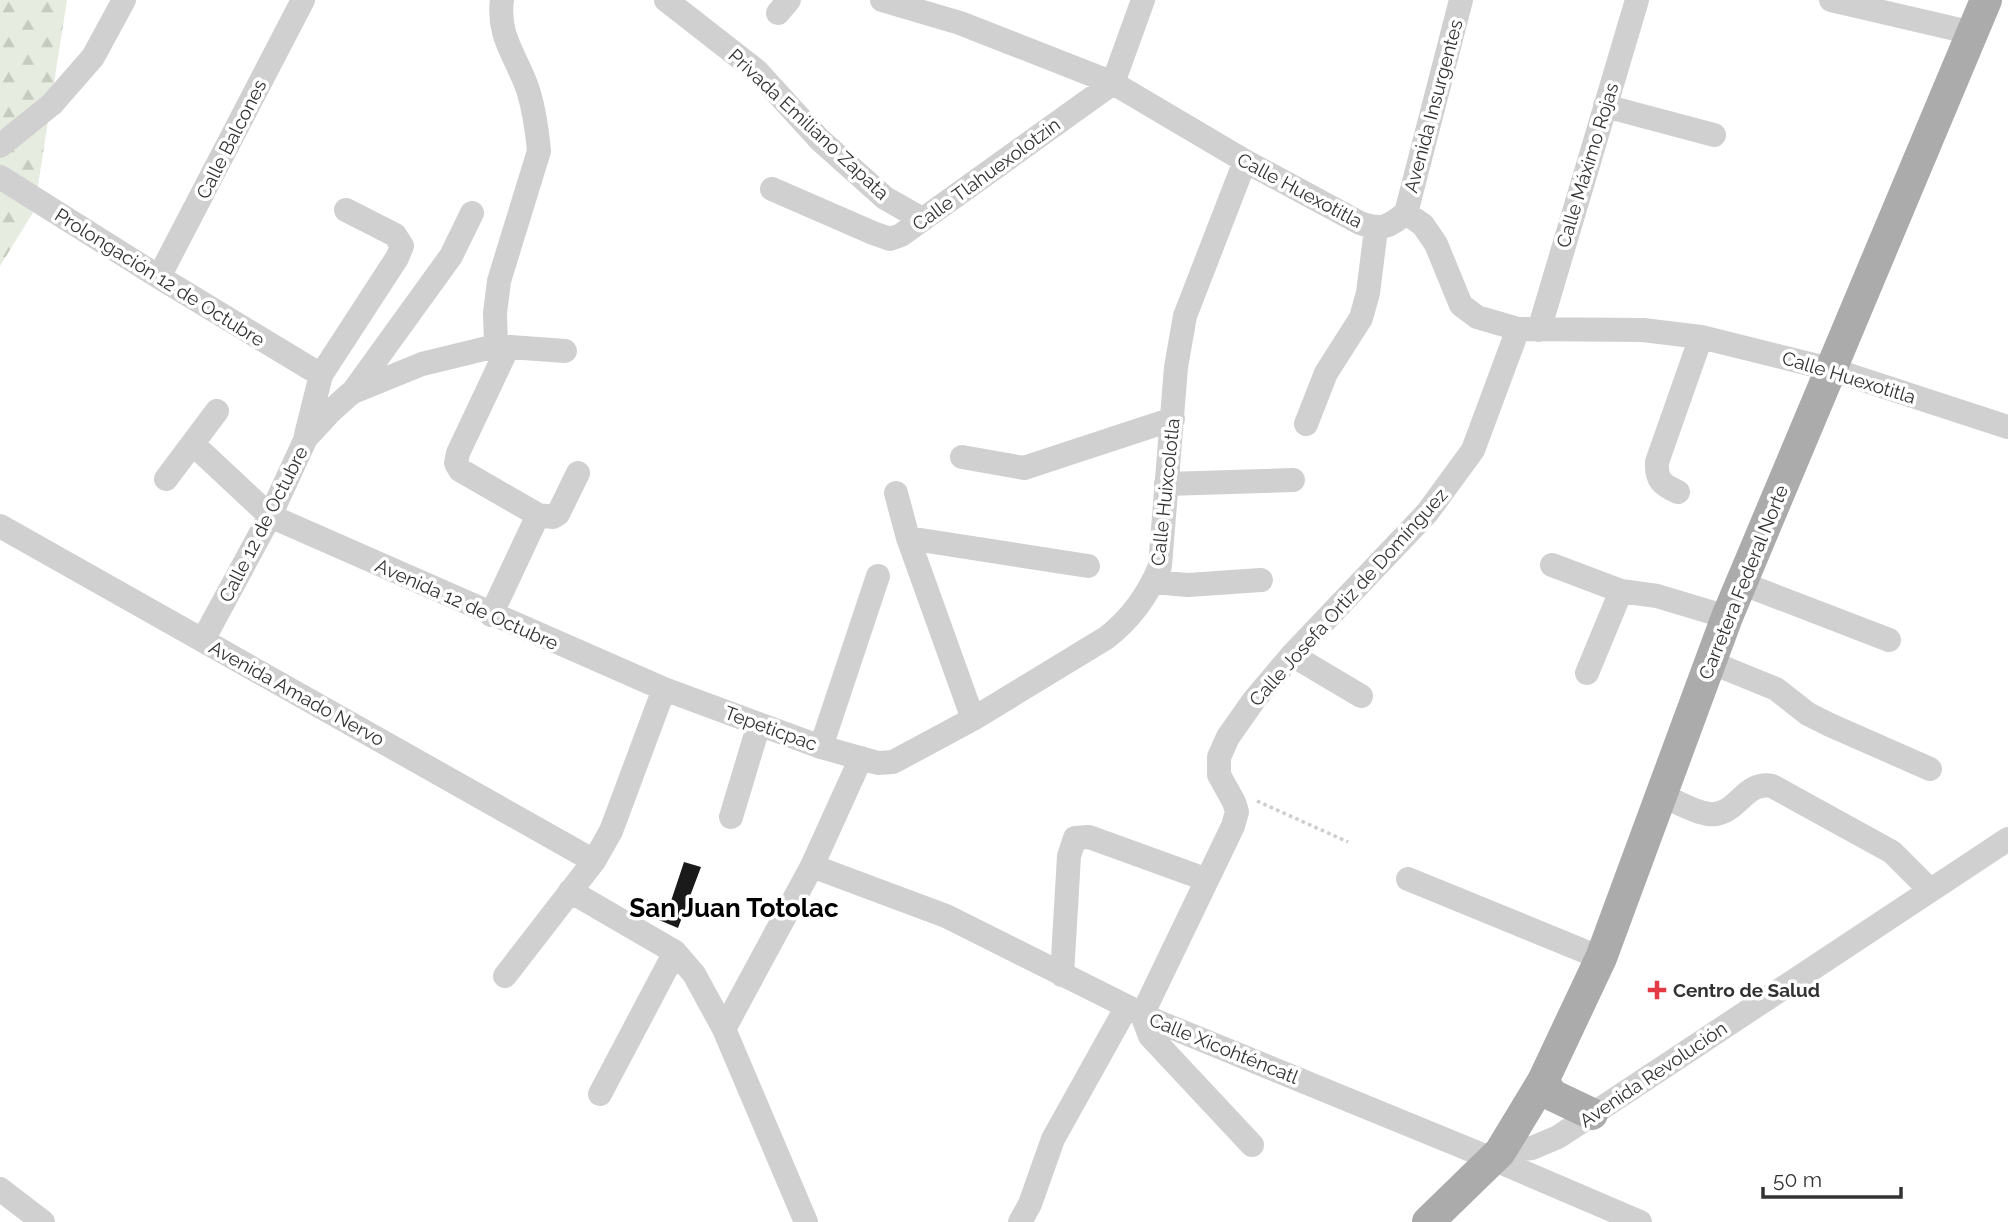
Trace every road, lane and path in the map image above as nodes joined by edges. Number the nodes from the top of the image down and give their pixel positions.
1 (124, 0) edge
2 (303, 0) edge
3 (502, 0) edge
4 (666, 0) edge
5 (882, 0) edge
6 (1143, 0) edge
7 (1461, 0) edge
8 (1637, 0) edge
9 (1831, 0) edge
10 (1986, 0) edge
11 (1973, 33) junction
12 (1113, 83) junction
13 (1605, 106) junction
14 (1714, 135) dead end
15 (0, 146) edge
16 (1245, 161) junction
17 (0, 177) edge
18 (772, 189) dead end
19 (346, 210) dead end
20 (472, 213) dead end
21 (1406, 213) junction
22 (922, 219) junction
23 (1377, 229) junction
24 (159, 277) junction
25 (1528, 330) junction
26 (1701, 337) junction
27 (502, 346) junction
28 (565, 351) dead end
29 (1830, 369) junction
30 (321, 375) junction
31 (351, 393) junction
32 (217, 411) dead end
33 (1173, 419) junction
34 (1306, 424) dead end
35 (2008, 427) edge
36 (306, 438) junction
37 (193, 444) junction
38 (962, 457) dead end
39 (578, 473) dead end
40 (166, 479) dead end
41 (1293, 480) dead end
42 (1166, 484) junction
43 (1678, 492) dead end
44 (896, 493) dead end
45 (270, 516) junction
46 (538, 516) junction
47 (0, 526) edge
48 (908, 538) junction
49 (1552, 565) dead end
50 (1088, 566) dead end
51 (878, 576) dead end
52 (1261, 580) dead end
53 (1153, 582) junction
54 (1741, 583) junction
55 (1621, 591) junction
56 (491, 615) junction
57 (1727, 617) junction
58 (203, 640) junction
59 (1889, 640) dead end
60 (1292, 655) junction
61 (1710, 662) junction
62 (1587, 673) dead end
63 (664, 690) junction
64 (1361, 696) dead end
65 (973, 719) junction
66 (759, 724) junction
67 (821, 747) junction
68 (869, 760) junction
69 (1930, 769) dead end
70 (1661, 795) junction
71 (1234, 802) junction
72 (731, 817) dead end
73 (2008, 839) edge
74 (1348, 842) dead end
75 (594, 860) junction
76 (812, 866) junction
77 (1194, 875) dead end
78 (1408, 879) dead end
79 (1930, 890) junction
80 (570, 891) junction
81 (675, 952) junction
82 (1601, 958) junction
83 (1062, 975) junction
84 (505, 976) dead end
85 (1134, 1011) junction
86 (724, 1029) junction
87 (1543, 1081) junction
88 (600, 1094) dead end
89 (1592, 1114) junction
90 (1252, 1145) dead end
91 (1498, 1156) junction
92 (0, 1189) edge
93 (43, 1222) edge
94 (806, 1222) edge
95 (1020, 1222) edge
96 (1429, 1222) edge
97 (1640, 1222) edge

1 - 15 street
2 - 24 street, Calle Balcones
3 - 27 street
4 - 22 street, Privada Emiliano Zapata
5 - 12 street, Calle Huexotitla
6 - 12 street
7 - 21 street, Avenida Insurgentes
8 - 13 street, Calle Máximo Rojas
9 - 11 street
10 - 11 main road, Carretera Federal Norte
11 - 29 main road, Carretera Federal Norte
12 - 16 street, Calle Huexotitla
12 - 22 street, Calle Tlahuexolotzin
13 - 14 street
13 - 25 street, Calle Máximo Rojas
16 - 23 street, Calle Huexotitla
16 - 33 street, Calle Huixcolotla
17 - 24 street, Prolongación 12 de Octubre
18 - 22 street, Calle Tlahuexolotzin
19 - 30 street
20 - 31 street
21 - 23 street, Calle Huexotitla
21 - 25 street, Calle Huexotitla
23 - 34 street
24 - 30 street, Prolongación 12 de Octubre
25 - 26 street, Calle Huexotitla
25 - 60 street, Calle Josefa Ortiz de Domínguez
26 - 29 street, Calle Huexotitla
26 - 43 street
27 - 28 street, Calle 12 de Octubre
27 - 31 street, Calle 12 de Octubre
27 - 46 street
29 - 35 street, Calle Huexotitla
29 - 54 main road, Carretera Federal Norte
30 - 36 street
31 - 36 street, Calle 12 de Octubre
32 - 37 street
33 - 38 street
33 - 42 street, Calle Huixcolotla
36 - 45 street, Calle 12 de Octubre
37 - 40 street
37 - 45 street
39 - 46 street
41 - 42 street
42 - 53 street, Calle Huixcolotla
44 - 48 street
45 - 56 street, Avenida 12 de Octubre
45 - 58 street, Calle 12 de Octubre
46 - 56 street
47 - 58 street, Avenida Amado Nervo
48 - 50 street
48 - 65 street
49 - 55 street
51 - 67 street
52 - 53 street
53 - 65 street, Calle Huixcolotla
54 - 57 main road, Carretera Federal Norte
54 - 59 street
55 - 57 street
55 - 62 street
56 - 63 street, Avenida 12 de Octubre
57 - 61 main road, Carretera Federal Norte
58 - 75 street, Avenida Amado Nervo
60 - 64 street
60 - 71 street, Calle Josefa Ortiz de Domínguez
61 - 69 street
61 - 70 main road, Carretera Federal Norte
63 - 66 street, Tepeticpac
63 - 75 street
65 - 68 street, Calle Huixcolotla
66 - 67 street, Tepeticpac
66 - 72 street
67 - 68 street, Tepeticpac
68 - 76 street
70 - 79 street
70 - 82 main road, Carretera Federal Norte
71 - 74 path
71 - 85 street
73 - 79 street, Avenida Revolución
75 - 80 street
76 - 83 street, Calle Xicohténcatl
76 - 86 street
77 - 83 street
78 - 82 street
79 - 89 street, Avenida Revolución
80 - 81 street
80 - 84 street
81 - 86 street
81 - 88 street
82 - 87 main road, Carretera Federal Norte
83 - 85 street, Calle Xicohténcatl
85 - 90 street
85 - 91 street, Calle Xicohténcatl
85 - 95 street
86 - 94 street
87 - 89 main road
87 - 91 main road, Carretera Federal Norte
89 - 91 street, Avenida Revolución
91 - 96 main road, Carretera Federal Norte
91 - 97 street, Calle Xicohténcatl
92 - 93 street

